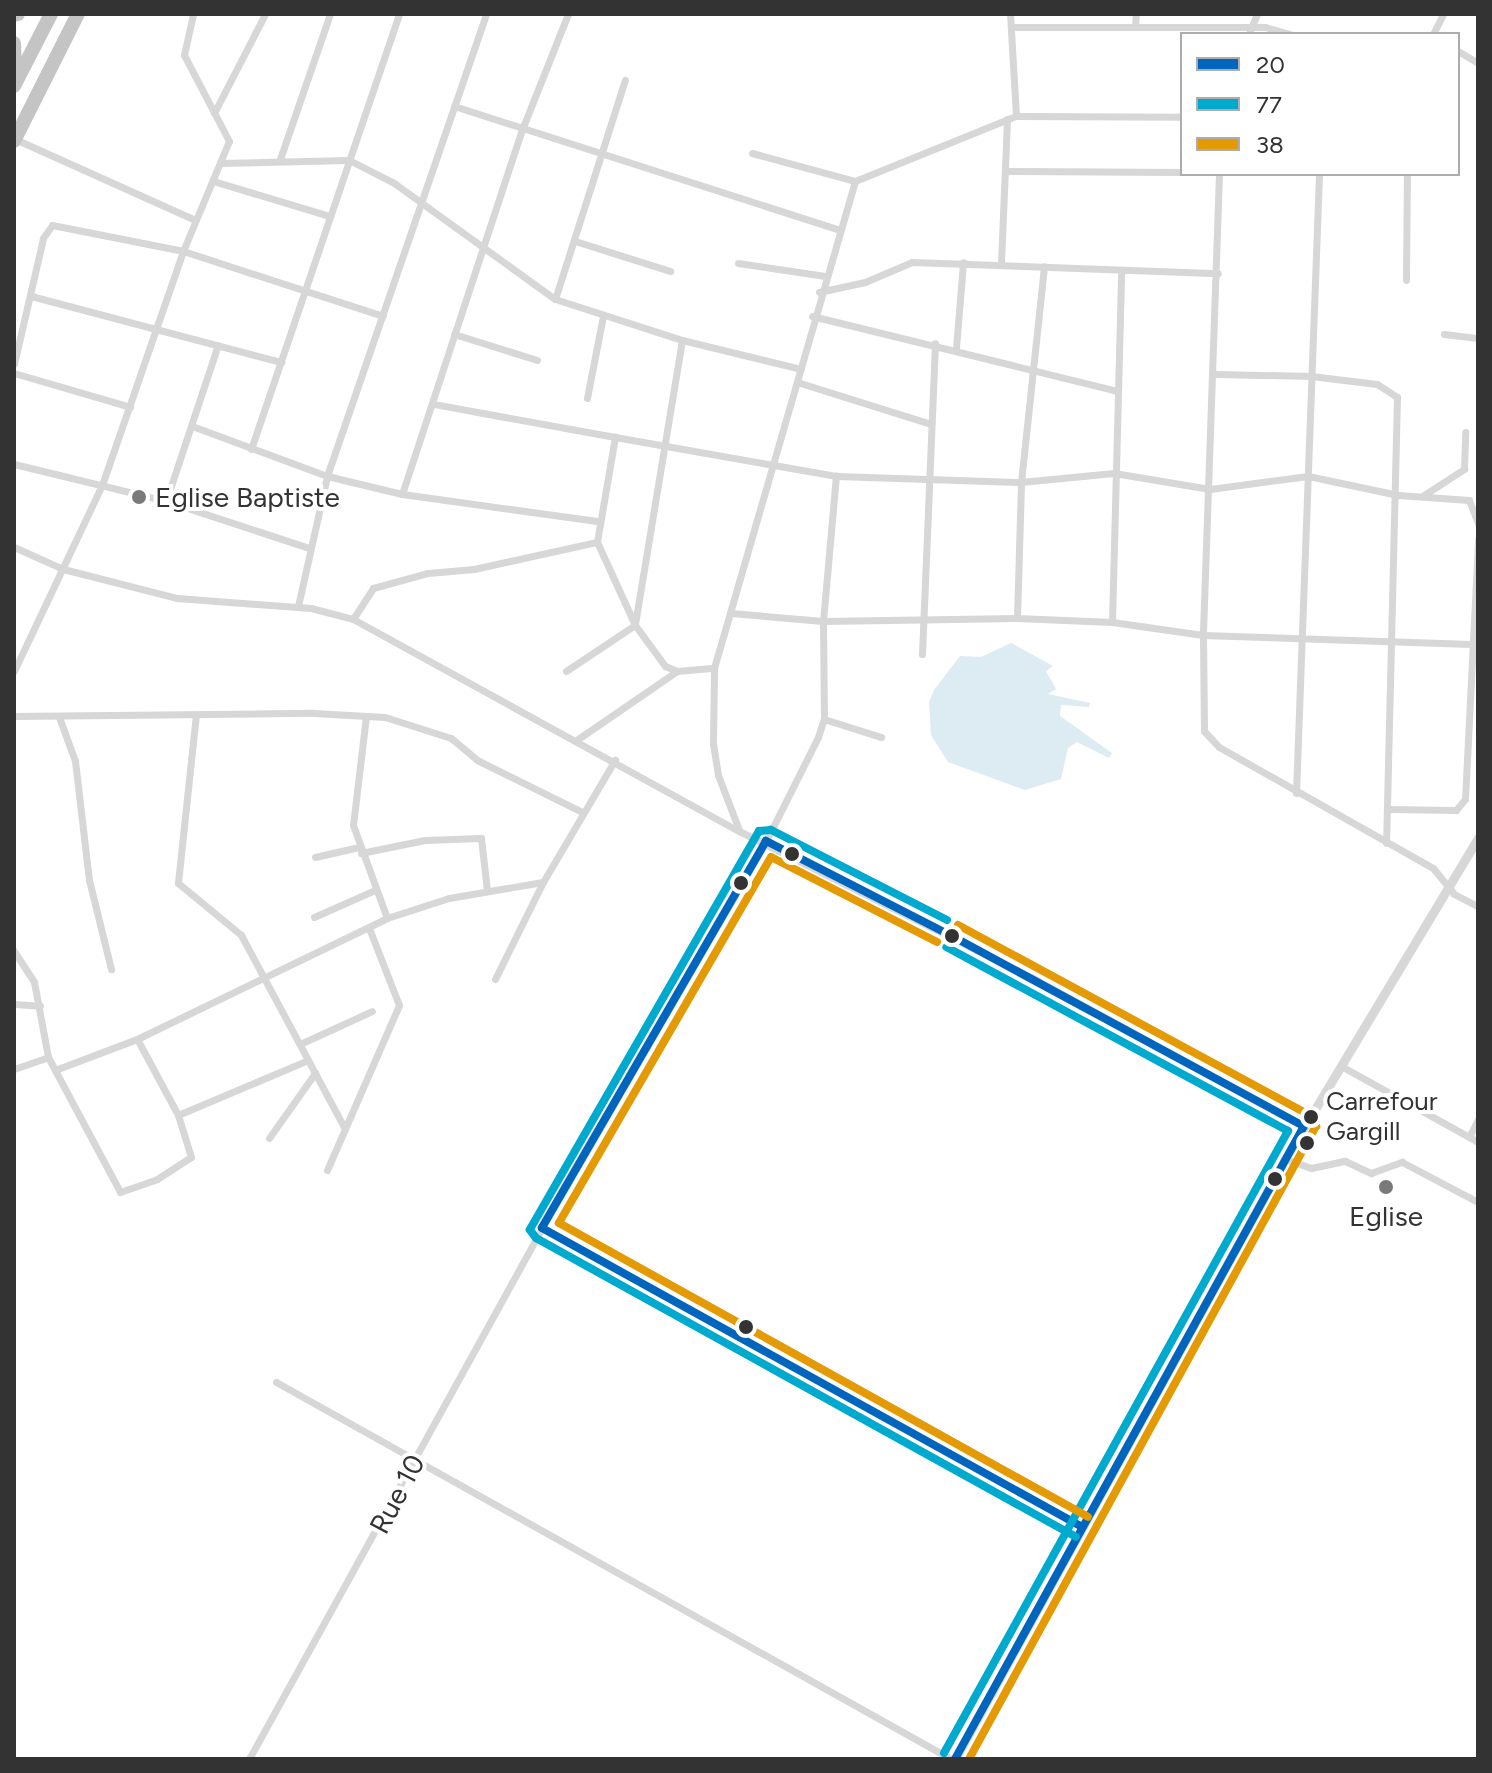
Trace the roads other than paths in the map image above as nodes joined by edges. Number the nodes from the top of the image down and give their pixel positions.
1 (51, 14) edge
2 (78, 14) edge
3 (193, 14) edge
4 (265, 14) edge
5 (330, 14) edge
6 (399, 14) edge
7 (486, 14) edge
8 (568, 14) edge
9 (1010, 14) edge
10 (1136, 14) edge
11 (1257, 14) edge
12 (1443, 14) edge
13 (1014, 27) junction
14 (1135, 27) junction
15 (1250, 30) junction
16 (1222, 32) edge
17 (1284, 32) edge
18 (1434, 32) edge
19 (14, 43) edge
20 (1460, 52) edge
21 (1478, 63) edge
22 (625, 80) dead end
23 (14, 85) edge
24 (454, 106) junction
25 (214, 113) junction
26 (1016, 116) junction
27 (1180, 117) edge
28 (1007, 119) junction
29 (523, 127) junction
30 (15, 140) edge
31 (601, 153) junction
32 (752, 153) dead end
33 (280, 159) junction
34 (349, 160) junction
35 (220, 163) junction
36 (1005, 171) junction
37 (1180, 172) edge
38 (1219, 176) edge
39 (1319, 176) edge
40 (1407, 176) edge
41 (213, 181) junction
42 (855, 181) junction
43 (421, 202) junction
44 (330, 216) junction
45 (195, 220) junction
46 (840, 230) junction
47 (575, 241) junction
48 (482, 249) junction
49 (183, 251) junction
50 (963, 262) junction
51 (738, 263) dead end
52 (1001, 263) junction
53 (1044, 266) junction
54 (670, 271) dead end
55 (1121, 271) junction
56 (1218, 273) junction
57 (825, 276) junction
58 (1406, 280) dead end
59 (306, 290) junction
60 (819, 292) junction
61 (31, 296) junction
62 (555, 299) junction
63 (383, 316) junction
64 (603, 316) junction
65 (812, 316) junction
66 (156, 327) junction
67 (454, 334) junction
68 (1444, 334) dead end
69 (1478, 338) edge
70 (682, 340) junction
71 (935, 343) junction
72 (218, 345) junction
73 (956, 348) junction
74 (537, 360) dead end
75 (281, 362) junction
76 (14, 364) edge
77 (801, 369) junction
78 (1036, 369) junction
79 (14, 373) edge
80 (1216, 374) junction
81 (1311, 376) junction
82 (797, 382) junction
83 (1117, 391) junction
84 (587, 398) dead end
85 (433, 404) junction
86 (130, 407) junction
87 (931, 424) junction
88 (192, 426) junction
89 (1465, 432) dead end
90 (615, 437) junction
91 (664, 445) junction
92 (251, 449) junction
93 (14, 464) edge
94 (775, 465) junction
95 (1114, 473) junction
96 (327, 476) junction
97 (836, 476) junction
98 (1308, 476) junction
99 (931, 477) junction
100 (1021, 482) junction
101 (102, 485) junction
102 (1210, 489) junction
103 (402, 494) junction
104 (1398, 495) junction
105 (1422, 496) junction
106 (166, 501) junction
107 (597, 521) junction
108 (1478, 523) edge
109 (1478, 539) edge
110 (597, 542) junction
111 (14, 547) edge
112 (309, 548) junction
113 (63, 569) junction
114 (298, 606) junction
115 (731, 613) junction
116 (1017, 618) junction
117 (353, 619) junction
118 (823, 621) junction
119 (923, 622) junction
120 (1112, 622) junction
121 (635, 625) junction
122 (1203, 635) junction
123 (1299, 636) junction
124 (1393, 640) junction
125 (1471, 644) junction
126 (922, 654) dead end
127 (714, 668) junction
128 (14, 671) edge
129 (566, 671) dead end
130 (677, 671) junction
131 (196, 714) junction
132 (14, 716) edge
133 (366, 716) junction
134 (59, 717) junction
135 (824, 719) junction
136 (881, 737) dead end
137 (578, 739) junction
138 (615, 760) junction
139 (1296, 793) junction
140 (1388, 809) junction
141 (582, 812) junction
142 (739, 831) junction
143 (1478, 838) edge
144 (766, 841) junction
145 (1386, 843) junction
146 (360, 850) junction
147 (315, 857) dead end
148 (543, 882) junction
149 (1448, 886) junction
150 (375, 890) junction
151 (487, 891) junction
152 (1478, 906) edge
153 (314, 917) dead end
154 (387, 918) junction
155 (369, 928) junction
156 (14, 951) edge
157 (111, 969) dead end
158 (266, 974) junction
159 (495, 979) dead end
160 (14, 1004) edge
161 (40, 1006) junction
162 (372, 1011) dead end
163 (137, 1039) junction
164 (300, 1044) junction
165 (48, 1057) junction
166 (308, 1060) junction
167 (1341, 1066) junction
168 (14, 1069) edge
169 (55, 1070) junction
170 (315, 1073) junction
171 (178, 1115) junction
172 (1478, 1119) edge
173 (1304, 1126) junction
174 (345, 1129) junction
175 (1469, 1137) junction
176 (269, 1138) dead end
177 (1478, 1142) edge
178 (1285, 1159) junction
179 (327, 1170) dead end
180 (1478, 1202) edge
181 (276, 1382) dead end
182 (415, 1460) junction
183 (249, 1759) edge
184 (953, 1759) edge

1 - 23 highway
2 - 30 highway
3 - 25 street
4 - 25 street
5 - 33 street
6 - 34 street
7 - 24 street
8 - 29 street
9 - 13 street
10 - 14 street
11 - 15 street
12 - 18 street
13 - 14 street
13 - 26 street
14 - 16 street
15 - 16 street
15 - 17 street
19 - 23 highway
20 - 21 street
22 - 31 street
24 - 29 street
24 - 43 street
25 - 35 street
26 - 27 street
26 - 28 street
28 - 36 street
28 - 42 street
29 - 31 street
29 - 48 street
30 - 45 street
31 - 46 street
31 - 47 street
32 - 42 street
33 - 34 street
33 - 35 street
34 - 43 street
34 - 44 street
35 - 41 street
36 - 37 street
36 - 52 street
38 - 56 street
39 - 81 street
40 - 58 street
41 - 44 street
41 - 45 street
42 - 46 street
43 - 48 street
43 - 63 street
44 - 59 street
45 - 49 street
46 - 57 street
47 - 54 street
47 - 62 street
48 - 62 street
48 - 67 street
49 - 59 street
49 - 61 street
49 - 66 street
50 - 52 street
50 - 60 street
50 - 73 street
51 - 57 street
52 - 53 street
53 - 55 street
53 - 78 street
55 - 56 street
55 - 83 street
56 - 80 street
57 - 60 street
59 - 63 street
59 - 75 street
60 - 65 street
61 - 66 street
61 - 76 street
62 - 64 street
63 - 96 street
64 - 70 street
64 - 84 street
65 - 71 street
65 - 77 street
66 - 72 street
66 - 86 street
67 - 74 street
67 - 85 street
68 - 69 street
70 - 77 street
70 - 91 street
71 - 73 street
71 - 87 street
72 - 75 street
72 - 88 street
73 - 78 street
75 - 92 street
77 - 82 street
78 - 83 street
78 - 100 street
79 - 86 street
80 - 81 street
80 - 102 street
81 - 98 street
81 - 104 street
82 - 87 street
82 - 94 street
83 - 95 street
85 - 90 street
85 - 103 street
86 - 101 street
87 - 99 street
88 - 92 street
88 - 106 street
89 - 105 street
90 - 91 street
90 - 107 street
91 - 94 street
91 - 121 street
92 - 96 street
93 - 101 street
94 - 97 street
94 - 115 street
95 - 100 street
95 - 102 street
95 - 120 street
96 - 103 street
96 - 112 street
97 - 99 street
97 - 118 street
98 - 102 street
98 - 104 street
98 - 123 street
99 - 100 street
99 - 119 street
100 - 116 street
101 - 106 street
101 - 113 street
102 - 122 street
103 - 107 street
104 - 105 street
104 - 124 street
105 - 108 street
106 - 112 street
107 - 110 street
109 - 125 street
110 - 117 street
110 - 121 street
111 - 113 street
112 - 114 street
113 - 114 street
113 - 128 street
114 - 117 street
115 - 118 street
115 - 127 street
116 - 119 street
116 - 120 street
117 - 137 street
118 - 119 street
118 - 135 street
119 - 126 street
120 - 122 street
121 - 129 street
121 - 130 street
122 - 123 street
122 - 139 street
123 - 124 street
123 - 139 street
124 - 125 street
124 - 140 street
125 - 140 street
127 - 130 street
127 - 142 street
130 - 137 street
131 - 133 street
131 - 134 street
131 - 158 street
132 - 134 street
133 - 141 street
133 - 146 street
134 - 157 street
135 - 136 street
135 - 144 street, Rue 10
137 - 138 street
138 - 141 street
138 - 142 street
139 - 145 street
140 - 145 street
141 - 148 street
142 - 144 street
143 - 149 street
144 - 173 street
144 - 182 street, Rue 10
145 - 149 street
146 - 147 street
146 - 150 street
146 - 151 street
148 - 151 street
148 - 159 street
149 - 152 street
149 - 167 street
150 - 153 street
150 - 154 street
151 - 154 street
154 - 155 street
155 - 158 street
155 - 174 street
156 - 161 street
158 - 163 street
158 - 164 street
160 - 161 street
161 - 165 street
162 - 164 street
163 - 169 street
163 - 171 street
164 - 166 street
165 - 168 street
165 - 169 street
166 - 170 street
166 - 171 street
167 - 173 street
167 - 175 street
169 - 171 street
170 - 174 street
170 - 176 street
172 - 175 street
173 - 178 street
174 - 179 street
175 - 177 street
178 - 180 street
178 - 184 street
181 - 182 street
182 - 183 street, Rue 10
182 - 184 street

